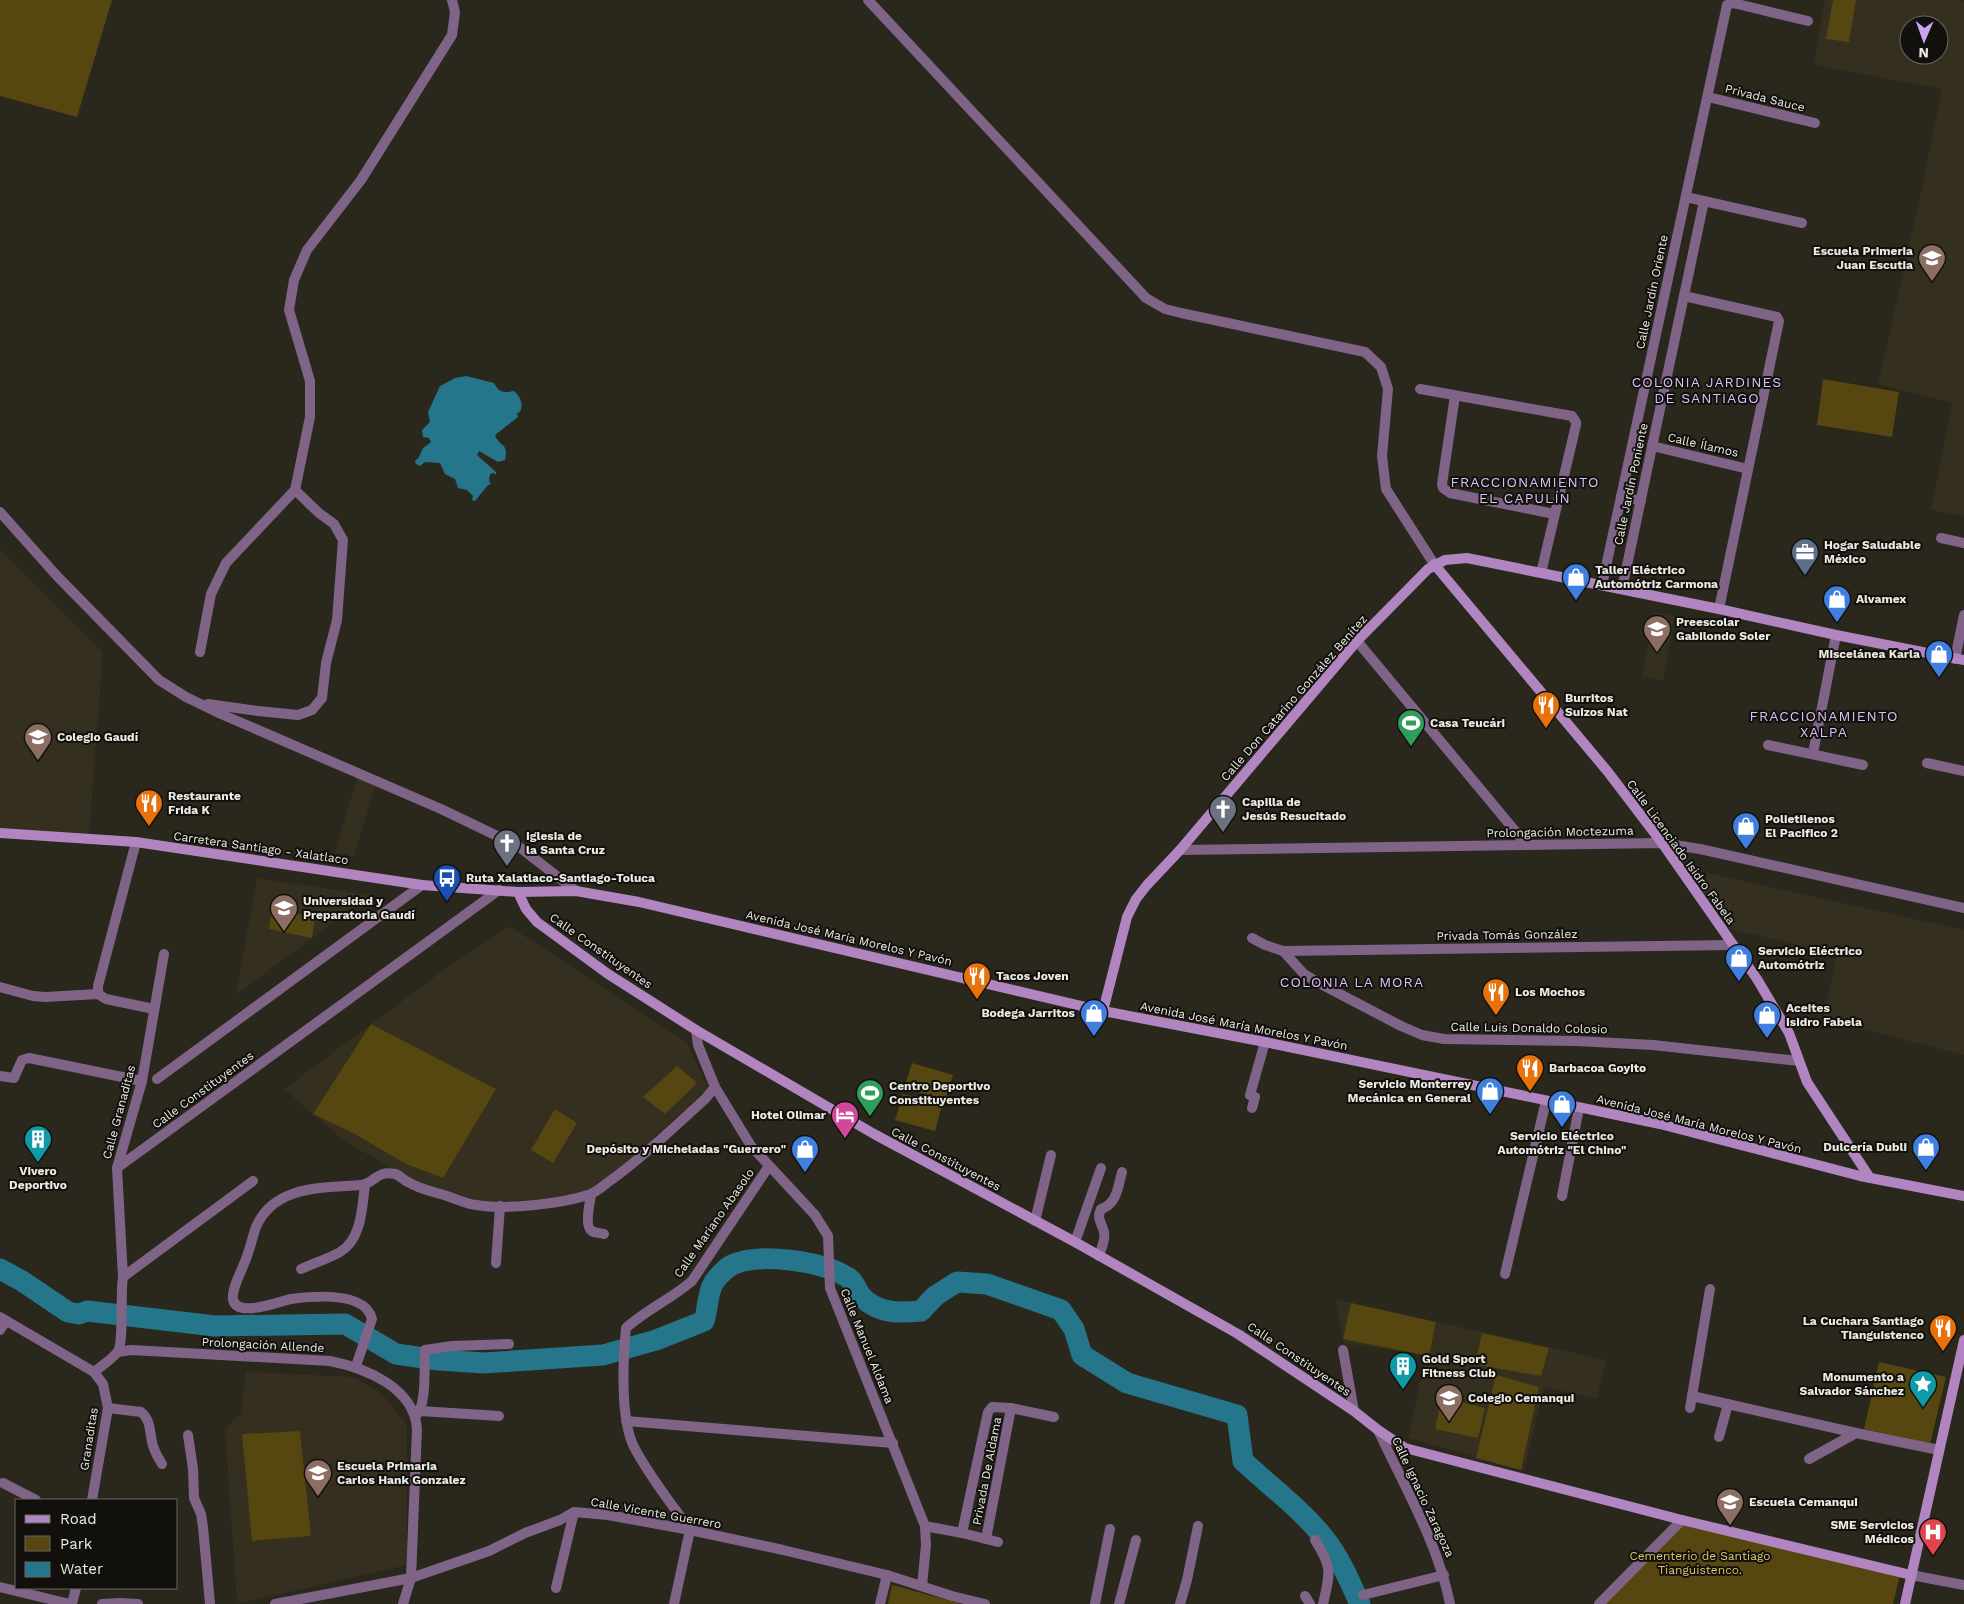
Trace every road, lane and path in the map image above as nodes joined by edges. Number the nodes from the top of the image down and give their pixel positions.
1 (452, 0) edge
2 (868, 0) edge
3 (1808, 21) dead end
4 (1708, 97) junction
5 (1815, 123) dead end
6 (1686, 197) junction
7 (1704, 201) junction
8 (1802, 223) dead end
9 (1684, 296) junction
10 (1420, 389) dead end
11 (1455, 396) junction
12 (1652, 446) junction
13 (1748, 469) junction
14 (295, 490) junction
15 (1621, 496) junction
16 (1640, 501) junction
17 (0, 512) edge
18 (1554, 514) junction
19 (1941, 538) dead end
20 (1964, 543) edge
21 (1434, 564) junction
22 (1541, 573) junction
23 (1602, 585) junction
24 (1622, 588) junction
25 (1719, 608) junction
26 (1964, 615) edge
27 (1836, 635) junction
28 (1357, 641) junction
29 (200, 652) dead end
30 (1960, 659) edge
31 (196, 702) junction
32 (1768, 745) dead end
33 (1813, 753) junction
34 (1927, 763) dead end
35 (1863, 765) dead end
36 (1964, 771) edge
37 (0, 834) edge
38 (136, 842) junction
39 (1662, 843) junction
40 (1526, 844) junction
41 (1180, 850) junction
42 (422, 885) junction
43 (499, 890) junction
44 (576, 891) junction
45 (518, 892) junction
46 (1964, 908) edge
47 (1252, 938) dead end
48 (1732, 945) junction
49 (1283, 951) junction
50 (164, 954) dead end
51 (0, 987) edge
52 (98, 994) junction
53 (154, 1009) junction
54 (1104, 1011) junction
55 (696, 1030) junction
56 (1265, 1042) junction
57 (1799, 1061) junction
58 (0, 1076) edge
59 (157, 1080) dead end
60 (142, 1081) junction
61 (715, 1087) junction
62 (1546, 1101) junction
63 (1252, 1108) dead end
64 (1578, 1108) junction
65 (1051, 1155) dead end
66 (769, 1166) junction
67 (117, 1168) junction
68 (1101, 1168) dead end
69 (1122, 1172) dead end
70 (1870, 1178) junction
71 (253, 1181) dead end
72 (365, 1185) junction
73 (590, 1195) junction
74 (1562, 1196) dead end
75 (1964, 1196) edge
76 (500, 1206) junction
77 (1034, 1221) junction
78 (604, 1234) dead end
79 (1075, 1242) junction
80 (1099, 1256) junction
81 (496, 1263) dead end
82 (301, 1269) dead end
83 (1505, 1274) dead end
84 (123, 1277) junction
85 (1710, 1289) dead end
86 (2, 1322) edge
87 (1964, 1340) edge
88 (509, 1344) dead end
89 (1343, 1350) dead end
90 (118, 1352) junction
91 (356, 1366) junction
92 (94, 1372) junction
93 (1692, 1396) junction
94 (1728, 1404) junction
95 (108, 1408) junction
96 (1012, 1408) junction
97 (1690, 1408) dead end
98 (1354, 1411) junction
99 (418, 1414) junction
100 (499, 1416) dead end
101 (1054, 1417) dead end
102 (626, 1421) junction
103 (1378, 1430) junction
104 (1856, 1433) junction
105 (188, 1435) dead end
106 (1719, 1437) dead end
107 (893, 1443) junction
108 (1939, 1450) junction
109 (1809, 1460) dead end
110 (162, 1464) dead end
111 (3, 1483) dead end
112 (34, 1499) edge
113 (92, 1499) edge
114 (574, 1512) junction
115 (1682, 1520) junction
116 (926, 1526) junction
117 (1198, 1526) dead end
118 (1110, 1528) dead end
119 (690, 1530) junction
120 (962, 1532) junction
121 (986, 1539) junction
122 (1136, 1540) dead end
123 (1315, 1540) dead end
124 (998, 1542) dead end
125 (1444, 1575) junction
126 (1911, 1575) junction
127 (887, 1576) junction
128 (411, 1578) junction
129 (1964, 1585) edge
130 (922, 1586) junction
131 (0, 1587) edge
132 (556, 1588) dead end
133 (76, 1589) edge
134 (1364, 1595) dead end
135 (72, 1604) edge
136 (102, 1604) edge
137 (138, 1604) edge
138 (210, 1604) edge
139 (275, 1604) edge
140 (403, 1604) edge
141 (674, 1604) edge
142 (880, 1604) edge
143 (985, 1604) edge
144 (1095, 1604) edge
145 (1120, 1604) edge
146 (1180, 1604) edge
147 (1323, 1604) edge
148 (1450, 1604) edge
149 (1599, 1604) edge
150 (1905, 1604) edge

1 - 14 street
2 - 21 street
3 - 4 street, Calle Jardín Oriente
4 - 5 street, Privada Sauce
4 - 6 street, Calle Jardín Oriente
6 - 7 street
6 - 15 street, Calle Jardín Oriente
7 - 8 street
7 - 9 street, Calle Jardín Poniente
9 - 12 street, Calle Jardín Poniente
9 - 13 street
10 - 11 street
11 - 18 street
11 - 18 street
12 - 13 street, Calle Ílamos
12 - 16 street, Calle Jardín Poniente
13 - 25 street
14 - 29 street
14 - 31 street
15 - 16 street
15 - 23 street, Calle Jardín Oriente
16 - 24 street, Calle Jardín Poniente
17 - 31 street
18 - 22 street
19 - 20 street
21 - 22 main road
21 - 28 main road, Calle Don Catarino González Benítez
21 - 39 main road, Calle Licenciado Isidro Fabela
22 - 23 main road
23 - 24 main road
24 - 25 main road
25 - 27 main road
26 - 30 street
27 - 30 main road
27 - 33 street
28 - 40 street
28 - 41 main road, Calle Don Catarino González Benítez
31 - 44 street
32 - 33 street
33 - 35 street
34 - 36 street
37 - 38 main road, Carretera Santiago - Xalatlaco
38 - 42 main road, Carretera Santiago - Xalatlaco
38 - 52 street
39 - 40 street, Prolongación Moctezuma
39 - 46 street, Prolongación Moctezuma
39 - 48 main road, Calle Licenciado Isidro Fabela
40 - 41 street, Prolongación Moctezuma
41 - 54 main road, Calle Don Catarino González Benítez
42 - 43 main road, Carretera Santiago - Xalatlaco
42 - 59 street
43 - 45 main road, Carretera Santiago - Xalatlaco
43 - 67 street, Calle Constituyentes
44 - 45 main road, Avenida José María Morelos Y Pavón
44 - 54 main road, Avenida José María Morelos Y Pavón
45 - 55 main road, Calle Constituyentes
47 - 49 street
48 - 49 street, Privada Tomás González
48 - 57 main road, Calle Licenciado Isidro Fabela
49 - 57 street, Calle Luis Donaldo Colosio
50 - 53 street, Calle Granaditas
51 - 52 street
52 - 53 street
53 - 60 street, Calle Granaditas
54 - 56 main road, Avenida José María Morelos Y Pavón
55 - 61 street, Calle Manuel Aldama
55 - 77 main road, Calle Constituyentes
56 - 62 main road, Avenida José María Morelos Y Pavón
56 - 63 street
57 - 70 main road, Calle Licenciado Isidro Fabela
58 - 60 street
60 - 67 street, Calle Granaditas
61 - 66 street, Calle Manuel Aldama
61 - 73 street
62 - 64 main road, Avenida José María Morelos Y Pavón
62 - 83 street
64 - 70 main road, Avenida José María Morelos Y Pavón
64 - 74 street
65 - 77 street
66 - 102 street, Calle Mariano Abasolo
66 - 107 street, Calle Manuel Aldama
67 - 84 street, Calle Granaditas
68 - 79 street
69 - 80 street
70 - 75 main road, Avenida José María Morelos Y Pavón
71 - 84 street
72 - 76 street
72 - 82 street
72 - 91 street
73 - 76 street
73 - 78 street
76 - 81 street
77 - 79 main road, Calle Constituyentes
79 - 80 main road, Calle Constituyentes
80 - 98 main road, Calle Constituyentes
84 - 90 street, Calle Granaditas
85 - 93 street
86 - 92 street
87 - 108 main road
88 - 99 street
89 - 98 street
90 - 91 street, Prolongación Allende
90 - 92 street
91 - 99 street, Prolongación Allende
92 - 95 street, Granaditas
93 - 94 street
93 - 97 street
94 - 104 street
94 - 106 street
95 - 110 street
95 - 113 street, Granaditas
96 - 101 street, Privada De Aldama
96 - 120 street, Privada De Aldama
96 - 121 street, Privada De Aldama
98 - 103 main road, Calle Constituyentes
99 - 100 street
99 - 128 street
102 - 107 street
102 - 119 street, Calle Mariano Abasolo
103 - 115 main road, Calle Constituyentes
103 - 125 street, Calle Ignacio Zaragoza
104 - 108 street
104 - 109 street
105 - 138 street
107 - 116 street, Calle Manuel Aldama
108 - 126 main road
111 - 112 street
114 - 119 street, Calle Vicente Guerrero
114 - 128 street, Calle Vicente Guerrero
114 - 132 street
115 - 126 main road, Calle Constituyentes
115 - 149 street
116 - 120 street
116 - 130 street, Calle Manuel Aldama
117 - 146 street
118 - 144 street
119 - 127 street, Calle Vicente Guerrero
119 - 141 street
120 - 121 street
121 - 124 street
122 - 145 street
123 - 147 street
125 - 134 street, Calle Ignacio Zaragoza
125 - 148 street, Calle Ignacio Zaragoza
126 - 129 street
126 - 150 main road
127 - 130 street, Calle Vicente Guerrero
127 - 142 street
128 - 139 street, Calle Vicente Guerrero
128 - 140 street
130 - 143 street, Calle Vicente Guerrero
131 - 135 street
133 - 135 street
136 - 137 street

